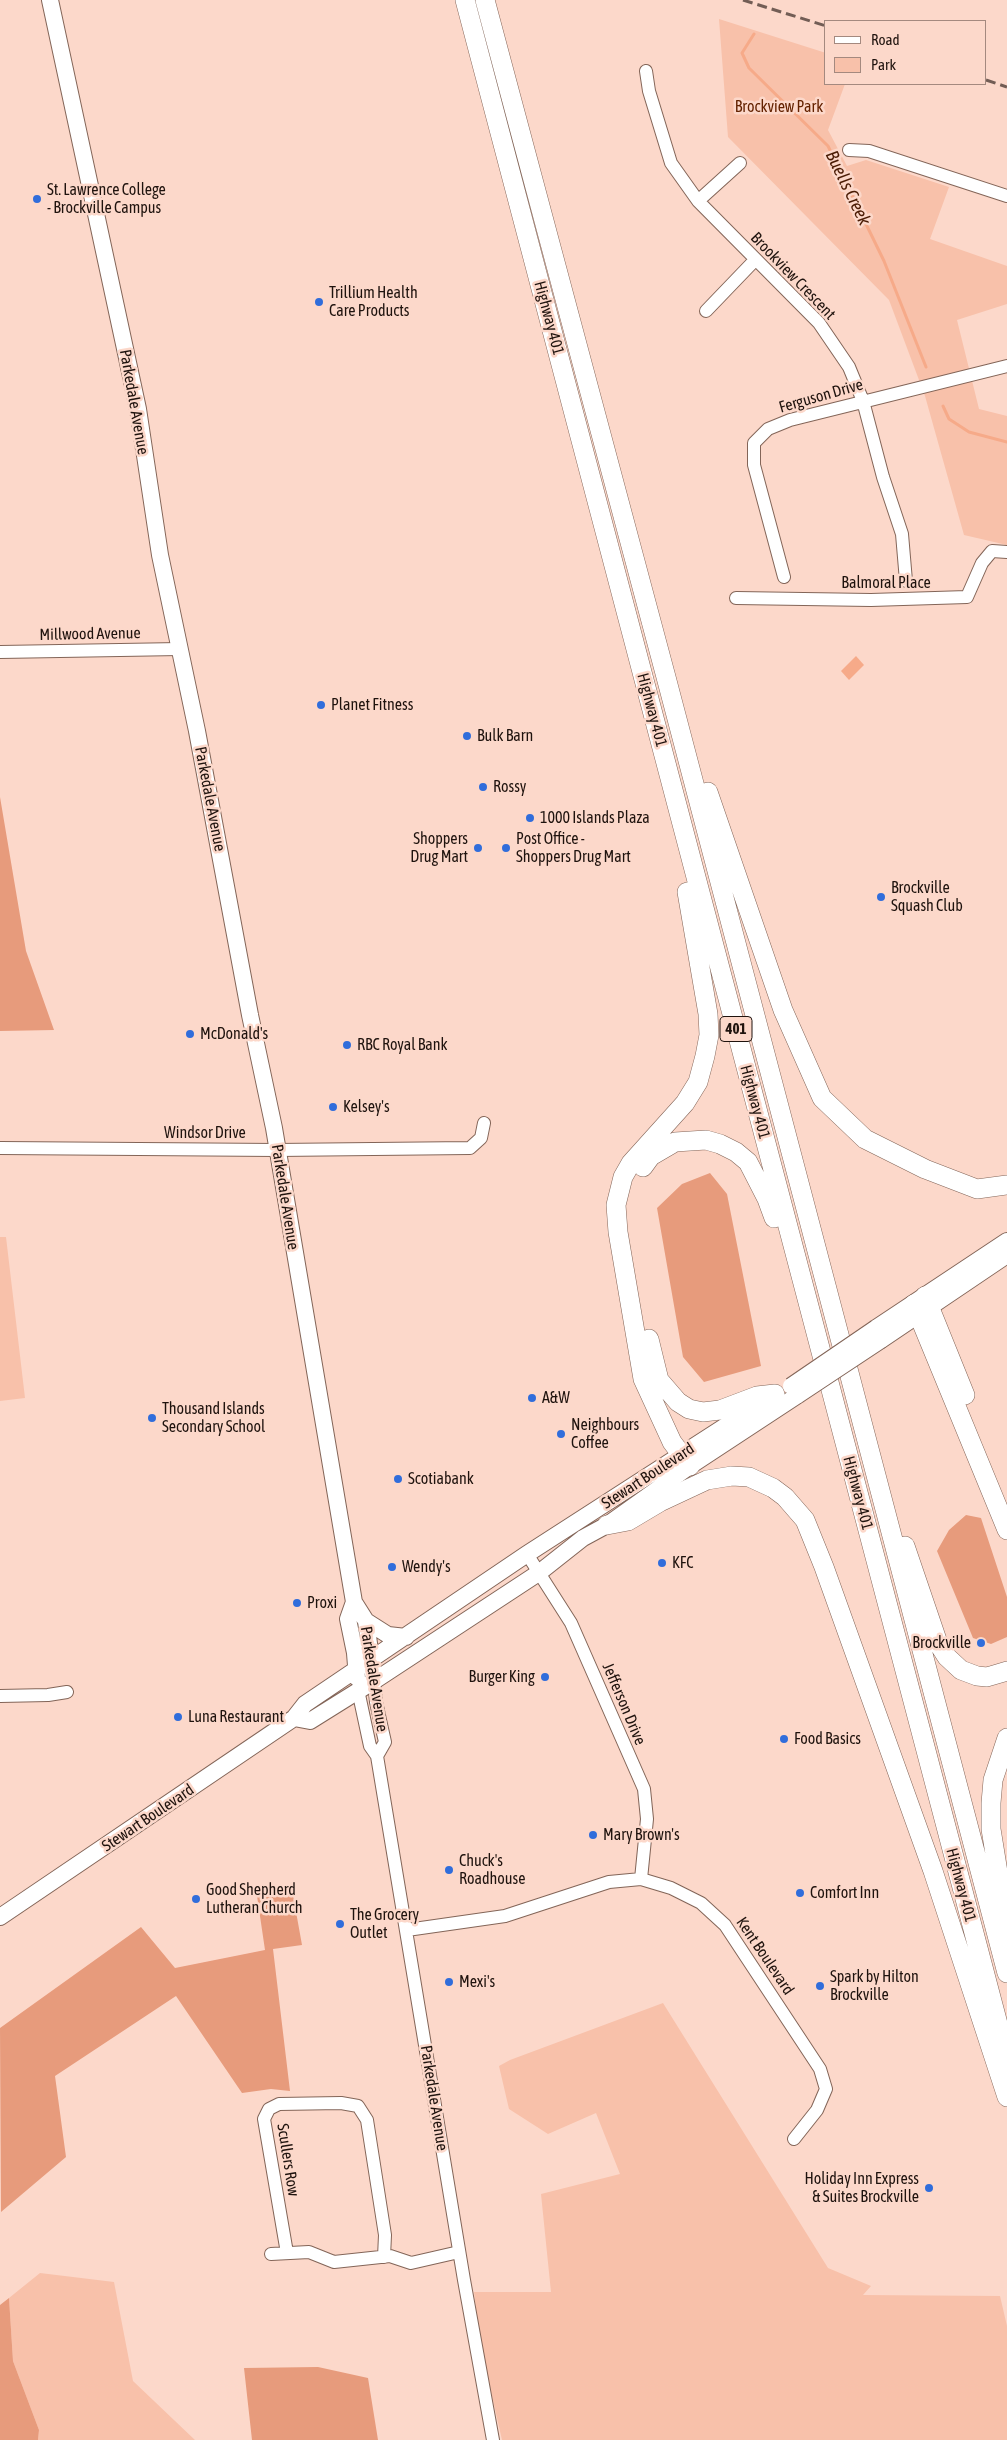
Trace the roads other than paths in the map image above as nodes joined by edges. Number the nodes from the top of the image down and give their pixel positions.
1 (50, 0) edge
2 (465, 0) edge
3 (485, 0) edge
4 (646, 71) dead end
5 (849, 150) dead end
6 (740, 163) dead end
7 (1007, 196) edge
8 (698, 201) junction
9 (755, 260) junction
10 (706, 311) dead end
11 (1007, 366) edge
12 (863, 401) junction
13 (1007, 552) edge
14 (784, 577) dead end
15 (906, 581) dead end
16 (736, 598) dead end
17 (180, 649) junction
18 (0, 652) edge
19 (666, 677) junction
20 (668, 773) junction
21 (484, 1123) dead end
22 (0, 1148) edge
23 (277, 1150) junction
24 (1007, 1185) edge
25 (1007, 1241) edge
26 (1007, 1255) edge
27 (922, 1305) junction
28 (829, 1383) junction
29 (788, 1392) junction
30 (686, 1460) junction
31 (879, 1493) junction
32 (1007, 1501) edge
33 (607, 1525) junction
34 (1007, 1530) edge
35 (527, 1554) junction
36 (540, 1572) junction
37 (354, 1602) junction
38 (366, 1621) junction
39 (406, 1637) junction
40 (372, 1659) junction
41 (356, 1670) junction
42 (1007, 1672) edge
43 (374, 1681) junction
44 (358, 1690) junction
45 (67, 1692) dead end
46 (0, 1696) edge
47 (294, 1718) junction
48 (1007, 1738) edge
49 (378, 1756) junction
50 (642, 1879) junction
51 (0, 1917) edge
52 (1007, 1929) edge
53 (407, 1930) junction
54 (1007, 1973) edge
55 (1007, 2058) edge
56 (1007, 2096) edge
57 (794, 2139) dead end
58 (460, 2252) junction
59 (286, 2253) junction
60 (272, 2254) dead end
61 (384, 2257) junction
62 (493, 2440) edge

1 - 17 main road, Parkedale Avenue
2 - 20 highway, Highway 401 / 401
3 - 19 highway, Highway 401 / 401
4 - 8 street, Brookview Crescent
5 - 7 street
6 - 8 street
8 - 9 street, Brookview Crescent
9 - 10 street
9 - 12 street, Brookview Crescent
11 - 12 street, Ferguson Drive
12 - 14 street, Ferguson Drive
12 - 15 street, Brookview Crescent
13 - 16 street, Balmoral Place
17 - 18 street, Millwood Avenue
17 - 23 main road, Parkedale Avenue
19 - 24 highway
19 - 31 highway, Highway 401 / 401
20 - 28 highway, Highway 401 / 401
20 - 30 highway
21 - 23 street, Windsor Drive
22 - 23 street, Windsor Drive
23 - 37 main road, Parkedale Avenue
25 - 27 main road, Stewart Boulevard
26 - 27 main road, Stewart Boulevard
27 - 29 main road, Stewart Boulevard, bridge
27 - 32 highway
27 - 34 highway
28 - 29 highway
28 - 55 highway, Highway 401 / 401
29 - 30 main road, Stewart Boulevard
29 - 30 main road, Stewart Boulevard
30 - 33 main road, Stewart Boulevard
30 - 35 main road, Stewart Boulevard
31 - 42 highway
31 - 54 highway, Highway 401 / 401
33 - 36 main road, Stewart Boulevard
33 - 56 highway
35 - 36 street, Jefferson Drive
35 - 39 main road, Stewart Boulevard
36 - 43 main road, Stewart Boulevard
36 - 50 street, Jefferson Drive
37 - 38 main road, Parkedale Avenue
37 - 41 main road, Parkedale Avenue
38 - 39 main road
38 - 40 main road, Parkedale Avenue
39 - 40 main road, Stewart Boulevard
40 - 41 main road, Stewart Boulevard
40 - 43 main road, Parkedale Avenue
41 - 44 main road, Parkedale Avenue
41 - 47 main road, Stewart Boulevard
43 - 44 main road, Stewart Boulevard
43 - 49 street, Parkedale Avenue
44 - 47 main road, Stewart Boulevard
44 - 49 street, Parkedale Avenue
45 - 46 street
47 - 51 main road, Stewart Boulevard
48 - 52 highway
49 - 53 street, Parkedale Avenue
50 - 53 street, Kent Boulevard
50 - 57 street, Kent Boulevard
53 - 58 street, Parkedale Avenue
58 - 61 street
58 - 62 street, Parkedale Avenue
59 - 60 street
59 - 61 street
59 - 61 street, Scullers Row

